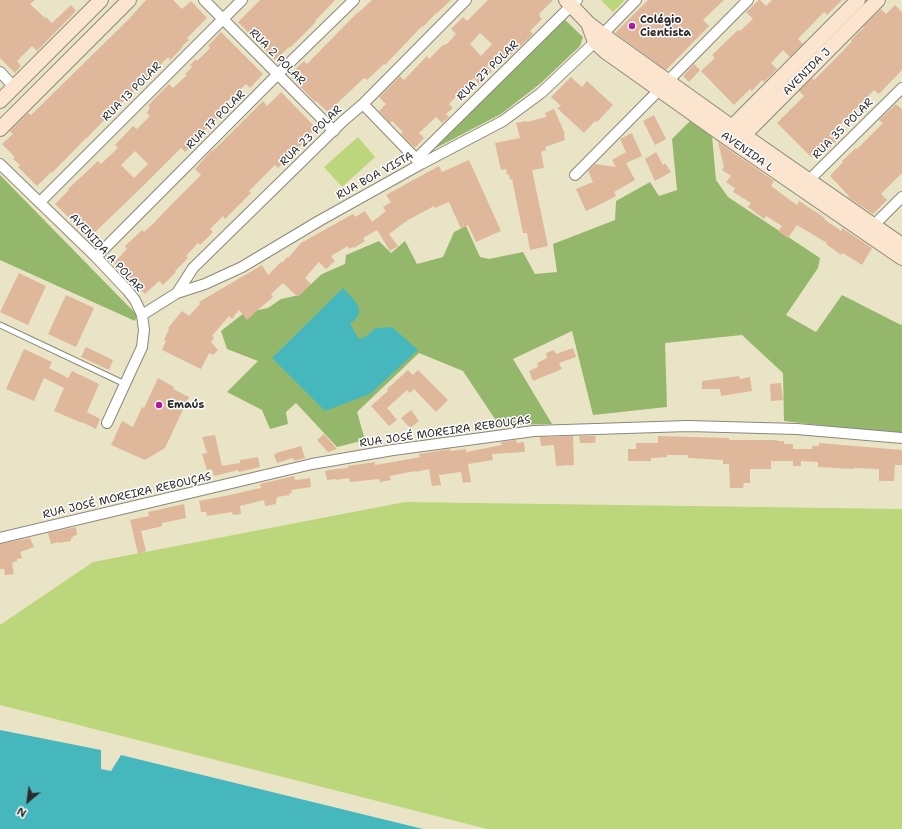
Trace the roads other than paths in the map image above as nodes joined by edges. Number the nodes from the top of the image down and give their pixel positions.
1 (101, 0) edge
2 (129, 0) edge
3 (204, 0) edge
4 (242, 0) edge
5 (354, 0) edge
6 (466, 0) edge
7 (636, 0) edge
8 (748, 0) edge
9 (858, 0) edge
10 (878, 0) edge
11 (571, 2) edge
12 (223, 19) junction
13 (599, 38) junction
14 (0, 72) edge
15 (278, 74) junction
16 (664, 85) junction
17 (14, 87) junction
18 (902, 88) edge
19 (0, 101) edge
20 (363, 104) junction
21 (0, 129) edge
22 (334, 131) junction
23 (727, 131) junction
24 (740, 140) junction
25 (418, 162) junction
26 (0, 164) edge
27 (575, 175) dead end
28 (805, 184) junction
29 (902, 197) edge
30 (40, 202) junction
31 (870, 229) junction
32 (902, 245) edge
33 (96, 257) junction
34 (902, 258) edge
35 (176, 292) junction
36 (142, 315) junction
37 (0, 325) edge
38 (125, 384) junction
39 (107, 423) dead end
40 (902, 438) edge
41 (0, 538) edge

1 - 17 street
2 - 21 street
3 - 12 street, RUA 2 POLAR
4 - 12 street, RUA 13 POLAR
5 - 15 street, RUA 17 POLAR
6 - 20 street, RUA 23 POLAR
7 - 13 street, RUA BOA VISTA
8 - 16 street
9 - 23 street, AVENIDA J
10 - 24 street, AVENIDA J
11 - 13 street, AVENIDA L
11 - 25 street, RUA 27 POLAR
12 - 15 street, RUA 2 POLAR
12 - 30 street, RUA 13 POLAR
13 - 16 street, AVENIDA L
13 - 25 street, RUA BOA VISTA
14 - 17 street
15 - 22 street, RUA 2 POLAR
15 - 33 street, RUA 17 POLAR
16 - 23 street, AVENIDA L
16 - 27 street
17 - 19 street
18 - 28 street, RUA 35 POLAR
20 - 22 street, RUA 23 POLAR
20 - 25 street
22 - 35 street, RUA 23 POLAR
23 - 24 street, AVENIDA L
24 - 28 street, AVENIDA L
25 - 35 street, RUA BOA VISTA
26 - 30 street, AVENIDA A POLAR
28 - 31 street, AVENIDA L
29 - 31 street
30 - 33 street, AVENIDA A POLAR
31 - 32 street, AVENIDA L
31 - 34 street, AVENIDA L
33 - 36 street, AVENIDA A POLAR
35 - 36 street, RUA BOA VISTA
36 - 38 street, AVENIDA A POLAR
37 - 38 lane
38 - 39 street, AVENIDA A POLAR
40 - 41 street, RUA JOSÉ MOREIRA REBOUÇAS

